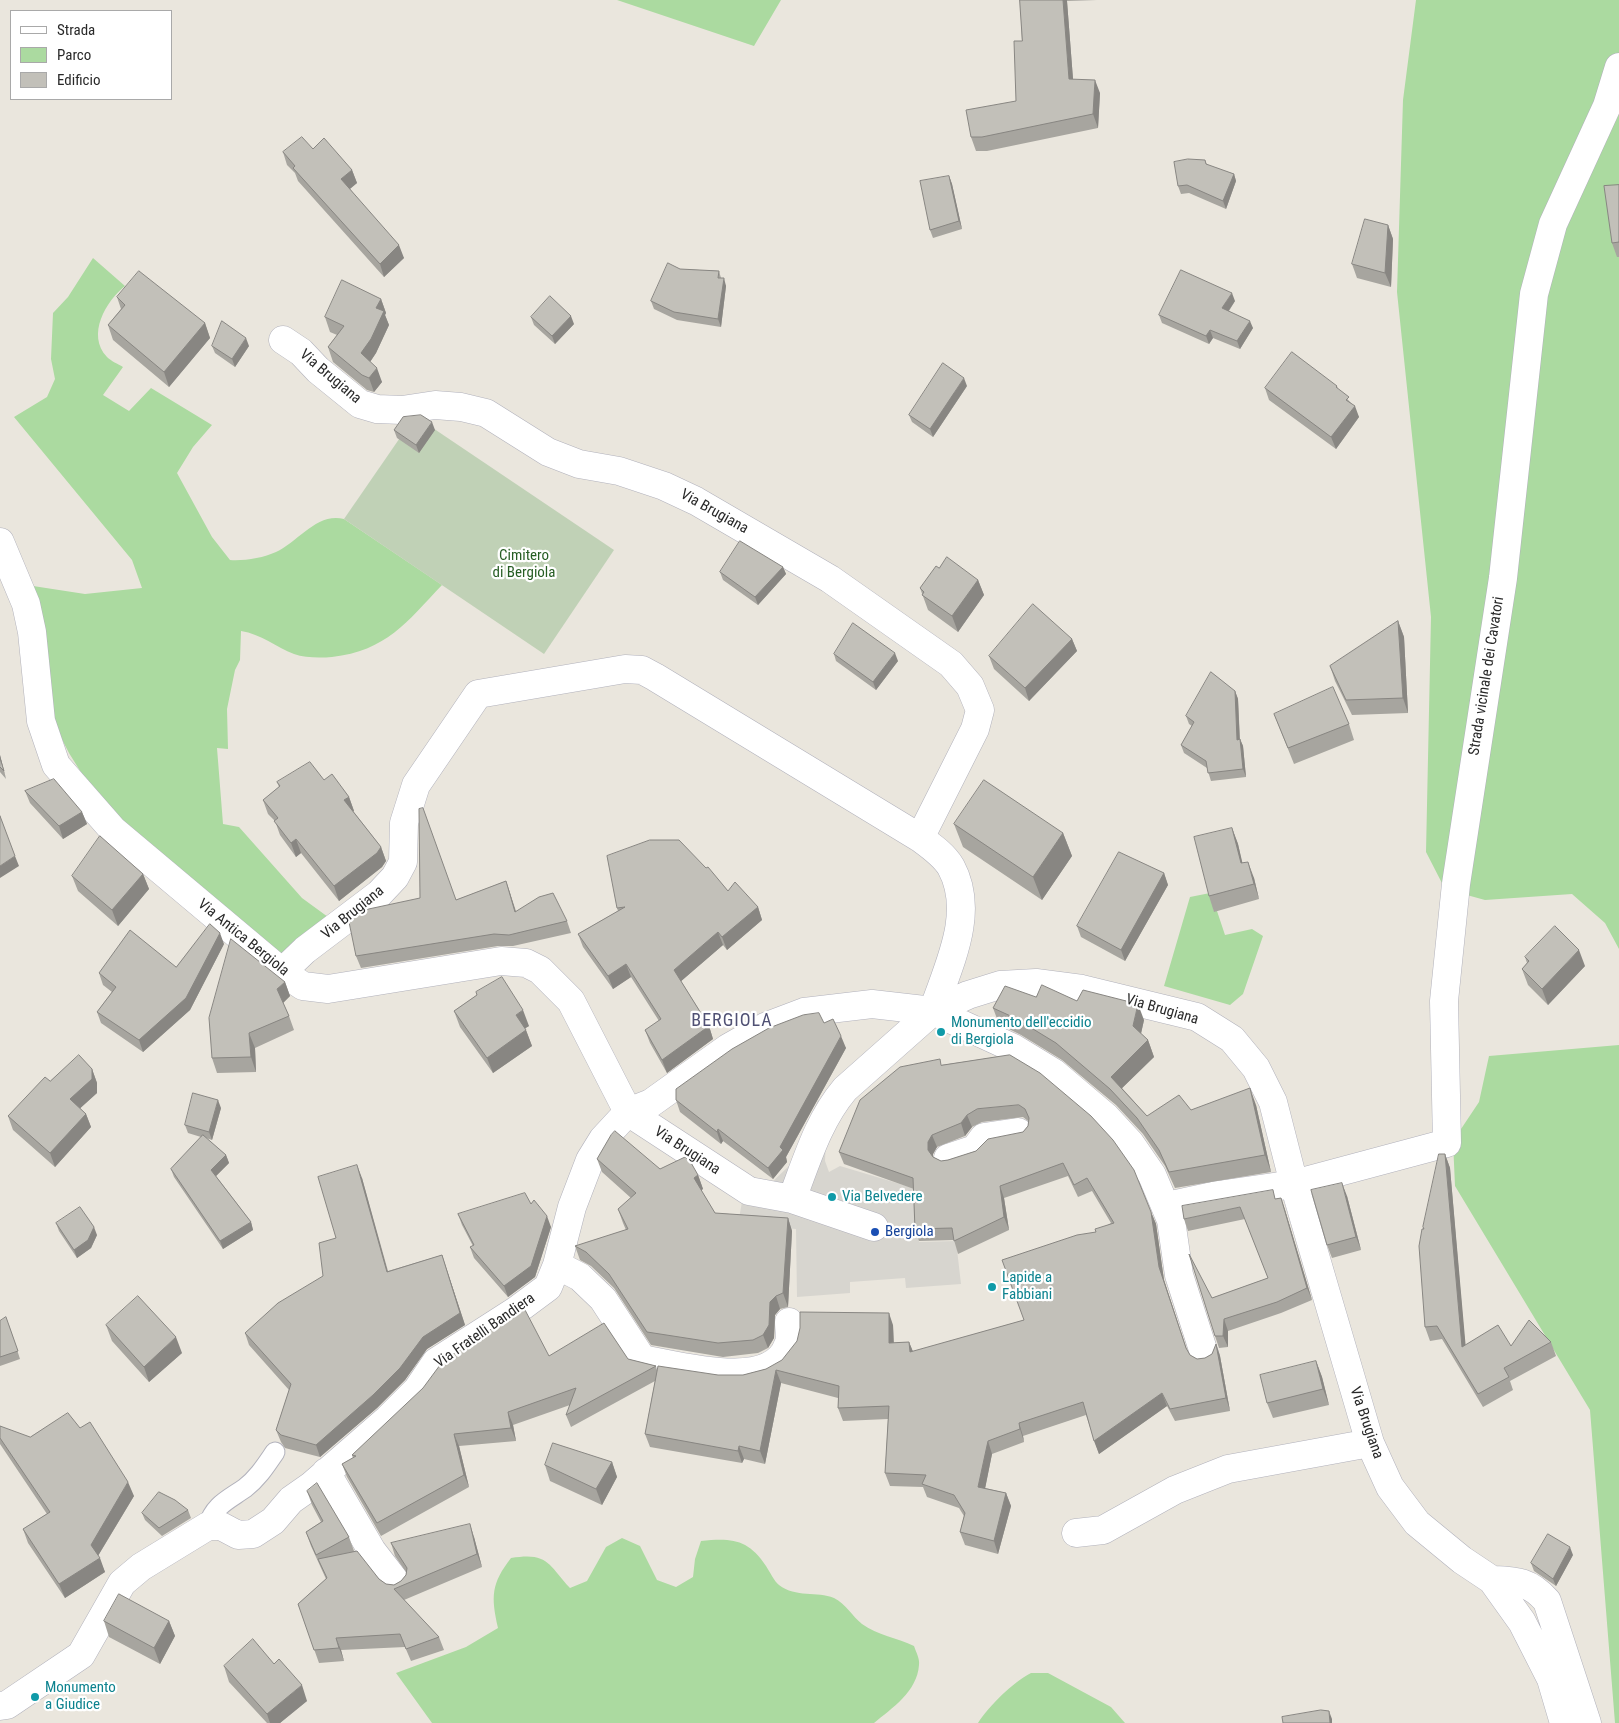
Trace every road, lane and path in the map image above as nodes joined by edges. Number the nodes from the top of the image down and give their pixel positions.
1 (1619, 66) edge
2 (283, 340) dead end
3 (0, 542) edge
4 (920, 838) junction
5 (282, 972) junction
6 (933, 1011) junction
7 (628, 1112) junction
8 (1018, 1132) edge
9 (948, 1158) edge
10 (1294, 1184) junction
11 (792, 1199) junction
12 (1166, 1206) junction
13 (874, 1227) dead end
14 (557, 1265) junction
15 (789, 1322) dead end
16 (1205, 1356) edge
17 (1370, 1443) junction
18 (275, 1452) dead end
19 (326, 1472) junction
20 (208, 1526) junction
21 (1076, 1533) dead end
22 (1492, 1580) junction
23 (396, 1582) edge
24 (0, 1706) edge
25 (1564, 1723) edge
26 (1586, 1723) edge

1 - 10 street, Strada vicinale dei Cavatori
2 - 4 street, Via Brugiana
3 - 5 street, Via Antica Bergiola
4 - 5 street, Via Brugiana
4 - 6 street, Via Brugiana
5 - 7 street, Via Antica Bergiola
6 - 7 street, Via Brugiana
6 - 10 street, Via Brugiana
6 - 11 street, Via Brugiana
6 - 12 street, Via Brugiana
7 - 11 street, Via Brugiana
7 - 14 street, Via Fratelli Bandiera
8 - 9 street
10 - 12 street
10 - 17 street, Via Brugiana
11 - 13 street
12 - 16 street, Via Brugiana
14 - 15 street
14 - 19 street, Via Fratelli Bandiera
17 - 21 street
17 - 22 street, Via Brugiana
18 - 20 lane
19 - 20 street, Via Fratelli Bandiera
19 - 23 street
20 - 24 street
22 - 25 street, Via Brugiana
22 - 26 street

